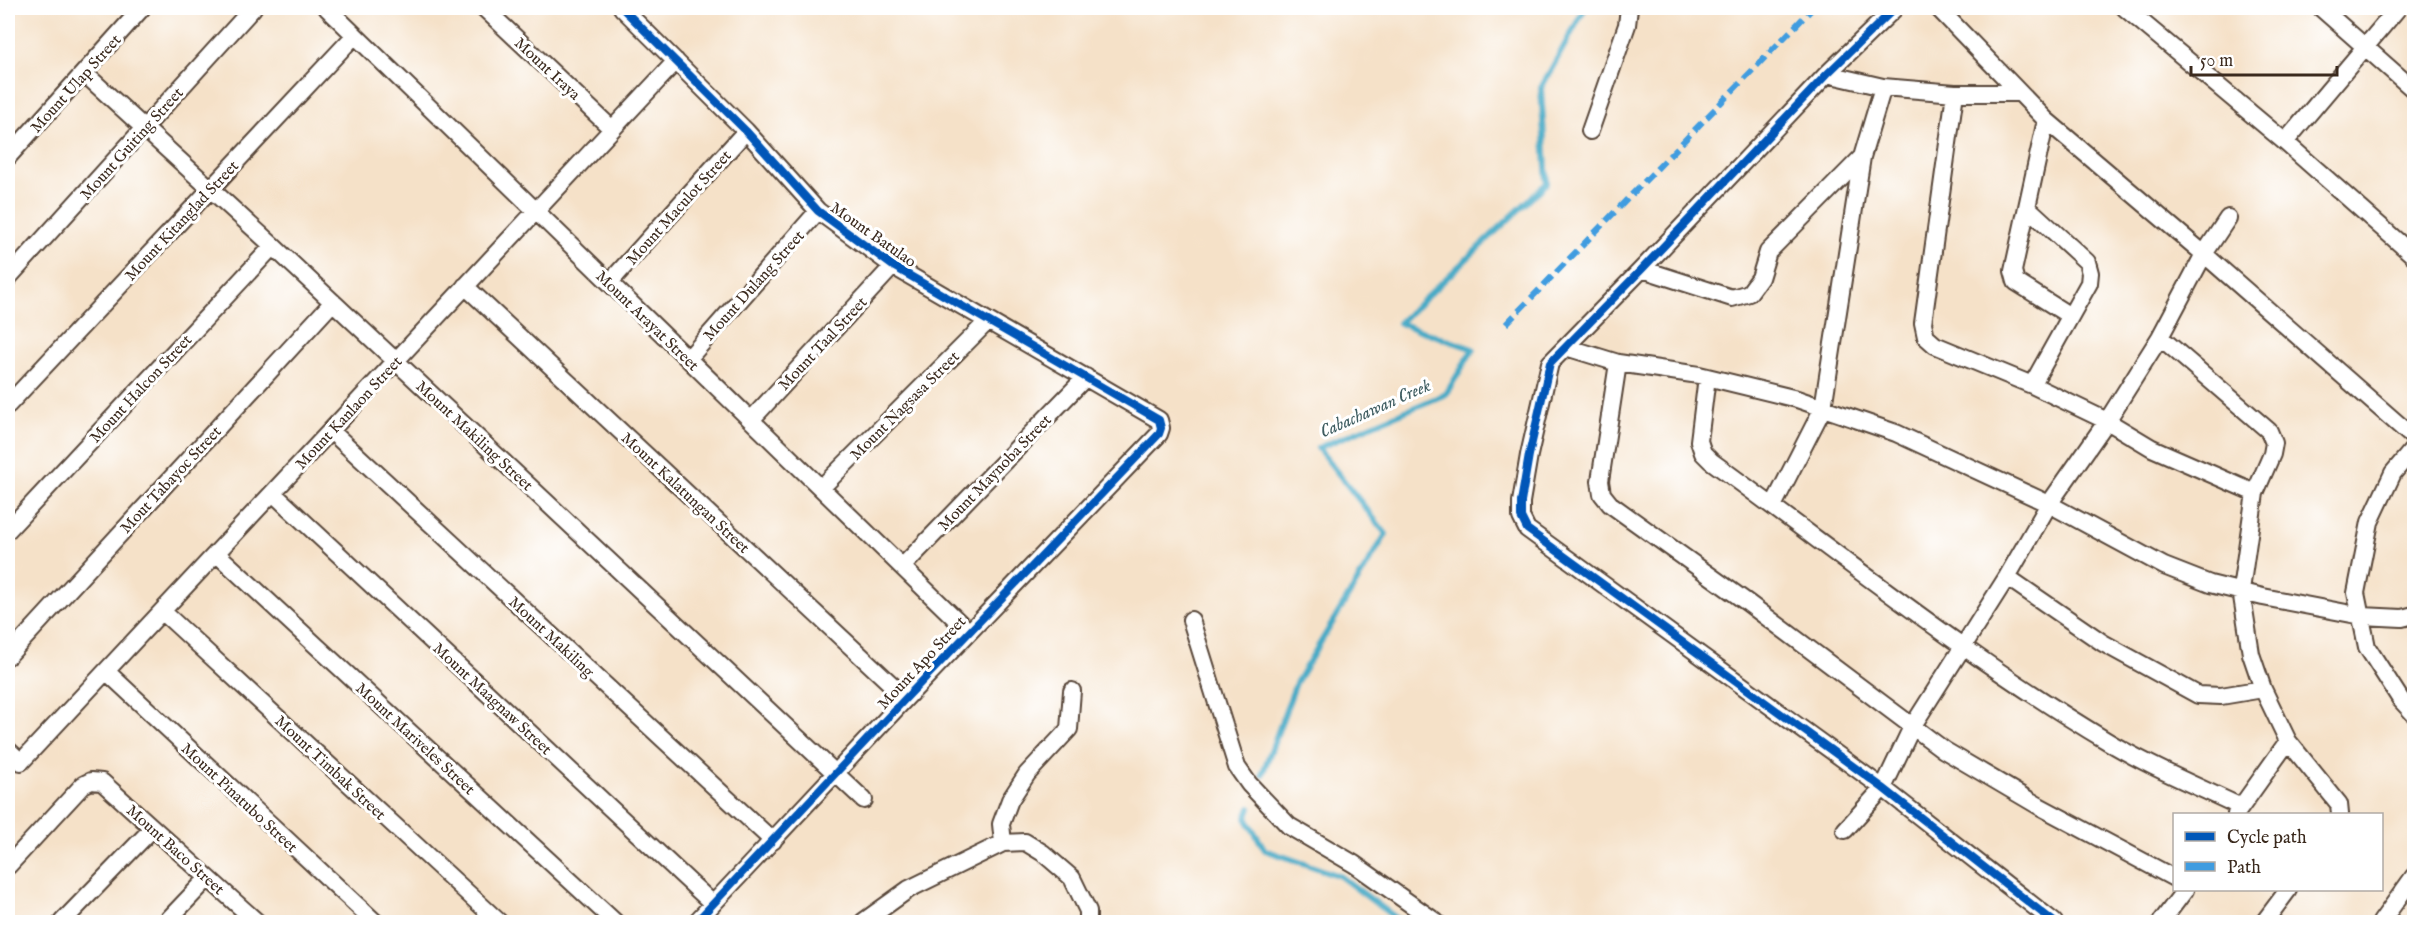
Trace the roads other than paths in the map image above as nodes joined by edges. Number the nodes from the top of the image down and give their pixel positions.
1 (142, 8) edge
2 (253, 8) edge
3 (327, 8) edge
4 (484, 8) edge
5 (622, 8) edge
6 (1629, 8) edge
7 (1895, 8) edge
8 (1938, 8) edge
9 (2125, 8) edge
10 (2321, 8) edge
11 (2398, 8) edge
12 (355, 35) junction
13 (2365, 47) junction
14 (676, 61) junction
15 (84, 73) junction
16 (1827, 74) junction
17 (1883, 87) junction
18 (2415, 90) edge
19 (1954, 93) junction
20 (2019, 93) junction
21 (2046, 120) junction
22 (145, 128) junction
23 (612, 129) junction
24 (746, 131) junction
25 (1590, 131) dead end
26 (2285, 142) junction
27 (8, 157) edge
28 (1862, 157) junction
29 (211, 188) junction
30 (2027, 207) junction
31 (536, 211) junction
32 (818, 211) junction
33 (2228, 218) dead end
34 (273, 246) junction
35 (2204, 254) junction
36 (2415, 256) edge
37 (892, 266) junction
38 (1642, 269) junction
39 (8, 278) edge
40 (610, 282) junction
41 (465, 286) junction
42 (333, 302) junction
43 (2070, 316) junction
44 (987, 322) junction
45 (2160, 337) junction
46 (1566, 346) junction
47 (688, 359) junction
48 (396, 361) junction
49 (1618, 363) junction
50 (1086, 377) junction
51 (1707, 377) junction
52 (2032, 385) junction
53 (8, 405) edge
54 (1823, 408) junction
55 (751, 420) junction
56 (1159, 420) joint
57 (2107, 421) junction
58 (331, 431) junction
59 (2415, 438) edge
60 (2415, 448) edge
61 (821, 488) junction
62 (273, 493) junction
63 (2255, 493) junction
64 (2049, 504) junction
65 (1773, 506) junction
66 (8, 530) edge
67 (216, 553) junction
68 (902, 567) junction
69 (2007, 577) junction
70 (2241, 590) junction
71 (162, 611) junction
72 (2415, 615) edge
73 (2361, 616) junction
74 (1191, 620) dead end
75 (969, 632) junction
76 (1963, 647) junction
77 (8, 656) edge
78 (106, 671) junction
79 (2263, 689) junction
80 (1072, 691) dead end
81 (906, 698) junction
82 (2415, 714) edge
83 (1912, 727) junction
84 (2288, 741) junction
85 (8, 750) edge
86 (836, 773) junction
87 (1883, 788) junction
88 (864, 800) dead end
89 (2239, 811) edge
90 (2340, 813) edge
91 (153, 828) junction
92 (1845, 830) dead end
93 (773, 841) junction
94 (1003, 843) junction
95 (9, 860) edge
96 (2415, 876) edge
97 (2173, 877) edge
98 (208, 878) junction
99 (2184, 891) edge
100 (2288, 891) edge
101 (713, 904) junction
102 (62, 922) edge
103 (166, 922) edge
104 (257, 922) edge
105 (375, 922) edge
106 (499, 922) edge
107 (615, 922) edge
108 (696, 922) edge
109 (863, 922) edge
110 (1088, 922) edge
111 (1436, 922) edge
112 (2054, 922) edge
113 (2161, 922) edge
114 (2264, 922) edge
115 (2381, 922) edge

1 - 15 street, Mount Ulap Street
2 - 22 street, Mount Guiting Street
3 - 12 street, Mount Arayat Street
4 - 23 street, Mount Iraya
5 - 14 street, Mount Batulao
6 - 25 street
7 - 16 street
8 - 20 street
9 - 26 street
10 - 13 street
11 - 13 street
12 - 29 street, Mount Kitanglad Street
12 - 31 street, Mount Arayat Street
13 - 18 street
13 - 26 street
14 - 23 street, Mount Kanlaon Street
14 - 24 street, Mount Batulao
15 - 22 street, Mount Makiling Street
15 - 27 street, Mount Ulap Street
16 - 17 street
16 - 38 street
17 - 19 street
17 - 28 street
19 - 20 street
19 - 52 street
20 - 21 street
21 - 30 street
21 - 35 street
22 - 29 street, Mount Makiling Street
22 - 39 street, Mount Guiting Street
23 - 31 street, Mount Kanlaon Street
24 - 32 street, Mount Batulao
24 - 40 street, Mount Maculot Street
26 - 36 street
28 - 38 street
28 - 54 street
29 - 34 street, Mount Makiling Street
29 - 53 street, Mount Kitanglad Street
30 - 43 street
30 - 43 street
31 - 40 street, Mount Arayat Street
31 - 41 street, Mount Kanlaon Street
32 - 37 street, Mount Batulao
32 - 47 street, Mount Dulang Street
33 - 35 street
34 - 42 street, Mount Makiling Street
34 - 66 street, Mount Halcon Street
35 - 45 street
35 - 59 street
37 - 44 street, Mount Batulao
37 - 55 street, Mount Taal Street
38 - 46 street
40 - 47 street, Mount Arayat Street
41 - 48 street, Mount Kanlaon Street
41 - 81 street, Mount Kalatungan Street
42 - 48 street, Mount Makiling Street
42 - 77 street, Mout Tabayoc Street
43 - 52 street
44 - 50 street, Mount Batulao
44 - 61 street, Mount Nagsasa Street
45 - 57 street
45 - 63 street
46 - 49 street
46 - 87 street
47 - 55 street, Mount Arayat Street
48 - 58 street, Mount Kanlaon Street
48 - 86 street, Mount Makiling Street
49 - 51 street
49 - 83 street
50 - 56 street, Mount Batulao
50 - 68 street, Mount Maynoba Street
51 - 54 street
51 - 65 street
52 - 57 street
54 - 64 street
54 - 65 street
55 - 61 street, Mount Arayat Street
56 - 75 street, Mount Apo Street
57 - 63 street
57 - 64 street
58 - 62 street, Mount Kanlaon Street
58 - 93 street, Mount Makiling
60 - 73 street
61 - 68 street, Mount Arayat Street
62 - 67 street, Mount Kanlaon Street
62 - 101 street, Mount Maagnaw Street
63 - 70 street
64 - 69 street
64 - 70 street
65 - 76 street
67 - 71 street, Mount Kanlaon Street
67 - 107 street, Mount Mariveles Street
68 - 75 street, Mount Arayat Street
69 - 76 street
69 - 79 street
70 - 73 street
70 - 79 street
71 - 78 street, Mount Kanlaon Street
71 - 106 street, Mount Timbak Street
72 - 73 street
73 - 82 street
74 - 111 street
75 - 81 street, Mount Apo Street
76 - 83 street
76 - 89 street
78 - 85 street, Mount Kanlaon Street
78 - 105 street, Mount Pinatubo Street
79 - 84 street
80 - 94 street
81 - 86 street, Mount Apo Street
83 - 87 street
83 - 97 street
84 - 89 street
84 - 90 street
86 - 88 street, Mount Makiling Street
86 - 93 street, Mount Apo Street
87 - 92 street
87 - 112 street
91 - 95 street, Mount Baco Street
91 - 98 street, Mount Baco Street
91 - 102 street
93 - 101 street, Mount Apo Street
94 - 109 street
94 - 110 street
96 - 115 street
98 - 103 street
98 - 104 street, Mount Baco Street
99 - 113 street
100 - 114 street
101 - 108 street, Mount Apo Street

